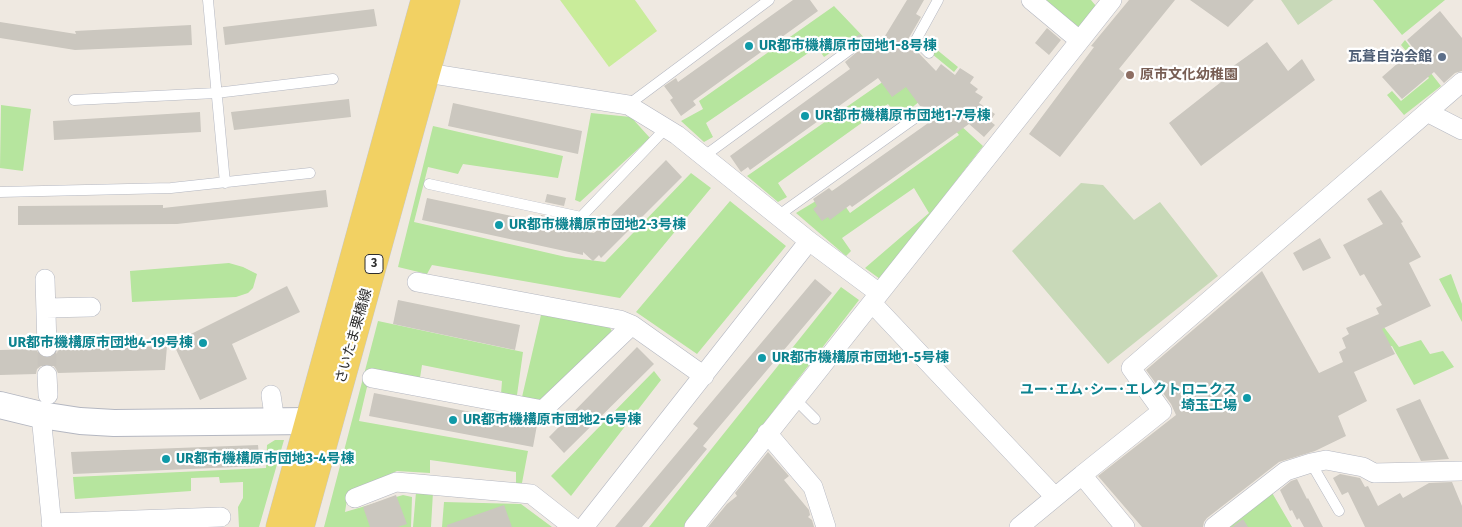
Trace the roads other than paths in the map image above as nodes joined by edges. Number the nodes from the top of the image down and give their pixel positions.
1 (208, 0) edge
2 (425, 0) edge
3 (446, 0) edge
4 (768, 0) edge
5 (938, 0) edge
6 (1031, 0) edge
7 (1112, 0) edge
8 (1079, 40) junction
9 (852, 48) dead end
10 (929, 54) dead end
11 (427, 73) junction
12 (333, 79) dead end
13 (1462, 82) edge
14 (216, 93) junction
15 (74, 100) dead end
16 (628, 105) junction
17 (1427, 112) junction
18 (922, 113) dead end
19 (665, 129) junction
20 (1462, 130) edge
21 (704, 158) junction
22 (310, 173) dead end
23 (225, 183) junction
24 (430, 184) dead end
25 (0, 192) edge
26 (778, 215) junction
27 (810, 241) junction
28 (45, 279) dead end
29 (417, 282) dead end
30 (876, 298) junction
31 (92, 307) dead end
32 (46, 308) junction
33 (632, 326) junction
34 (46, 347) tunnel mouth
35 (47, 375) tunnel mouth
36 (704, 376) junction
37 (372, 378) dead end
38 (271, 395) dead end
39 (795, 398) junction
40 (0, 405) edge
41 (46, 410) junction
42 (815, 419) dead end
43 (275, 422) junction
44 (319, 422) junction
45 (767, 433) junction
46 (1311, 463) junction
47 (1462, 471) edge
48 (1082, 475) junction
49 (1055, 497) junction
50 (355, 498) dead end
51 (1339, 511) dead end
52 (221, 517) dead end
53 (52, 525) edge
54 (696, 526) edge
55 (280, 527) edge
56 (300, 527) edge
57 (573, 527) edge
58 (584, 527) edge
59 (826, 527) edge
60 (1019, 527) edge
61 (1125, 527) edge
62 (1214, 527) edge

1 - 14 lane
2 - 44 main road, さいたま栗橋線 / 3
3 - 11 main road, さいたま栗橋線 / 3
4 - 16 lane
5 - 10 lane
6 - 8 street
7 - 8 street
8 - 30 street
9 - 21 lane
11 - 16 street
11 - 44 main road, さいたま栗橋線 / 3
12 - 14 lane
13 - 17 street
14 - 15 lane
14 - 23 lane
16 - 19 street
17 - 20 street
17 - 48 street
18 - 26 lane
19 - 21 street
19 - 24 lane
21 - 26 street
22 - 23 lane
23 - 25 lane
26 - 27 street
27 - 30 street
27 - 36 street
28 - 32 street
29 - 33 street
30 - 39 street
30 - 49 street
31 - 32 street
32 - 34 street
33 - 36 street
33 - 37 street
35 - 41 street
36 - 58 street
38 - 43 street
39 - 42 lane
39 - 45 street
40 - 41 street
41 - 43 street
41 - 53 street
43 - 44 street
44 - 55 main road, さいたま栗橋線 / 3
44 - 56 main road, さいたま栗橋線 / 3
45 - 54 street
45 - 59 street
46 - 47 street
46 - 51 lane
46 - 62 street
48 - 49 street
48 - 61 street
49 - 60 street
50 - 57 street
52 - 53 street

